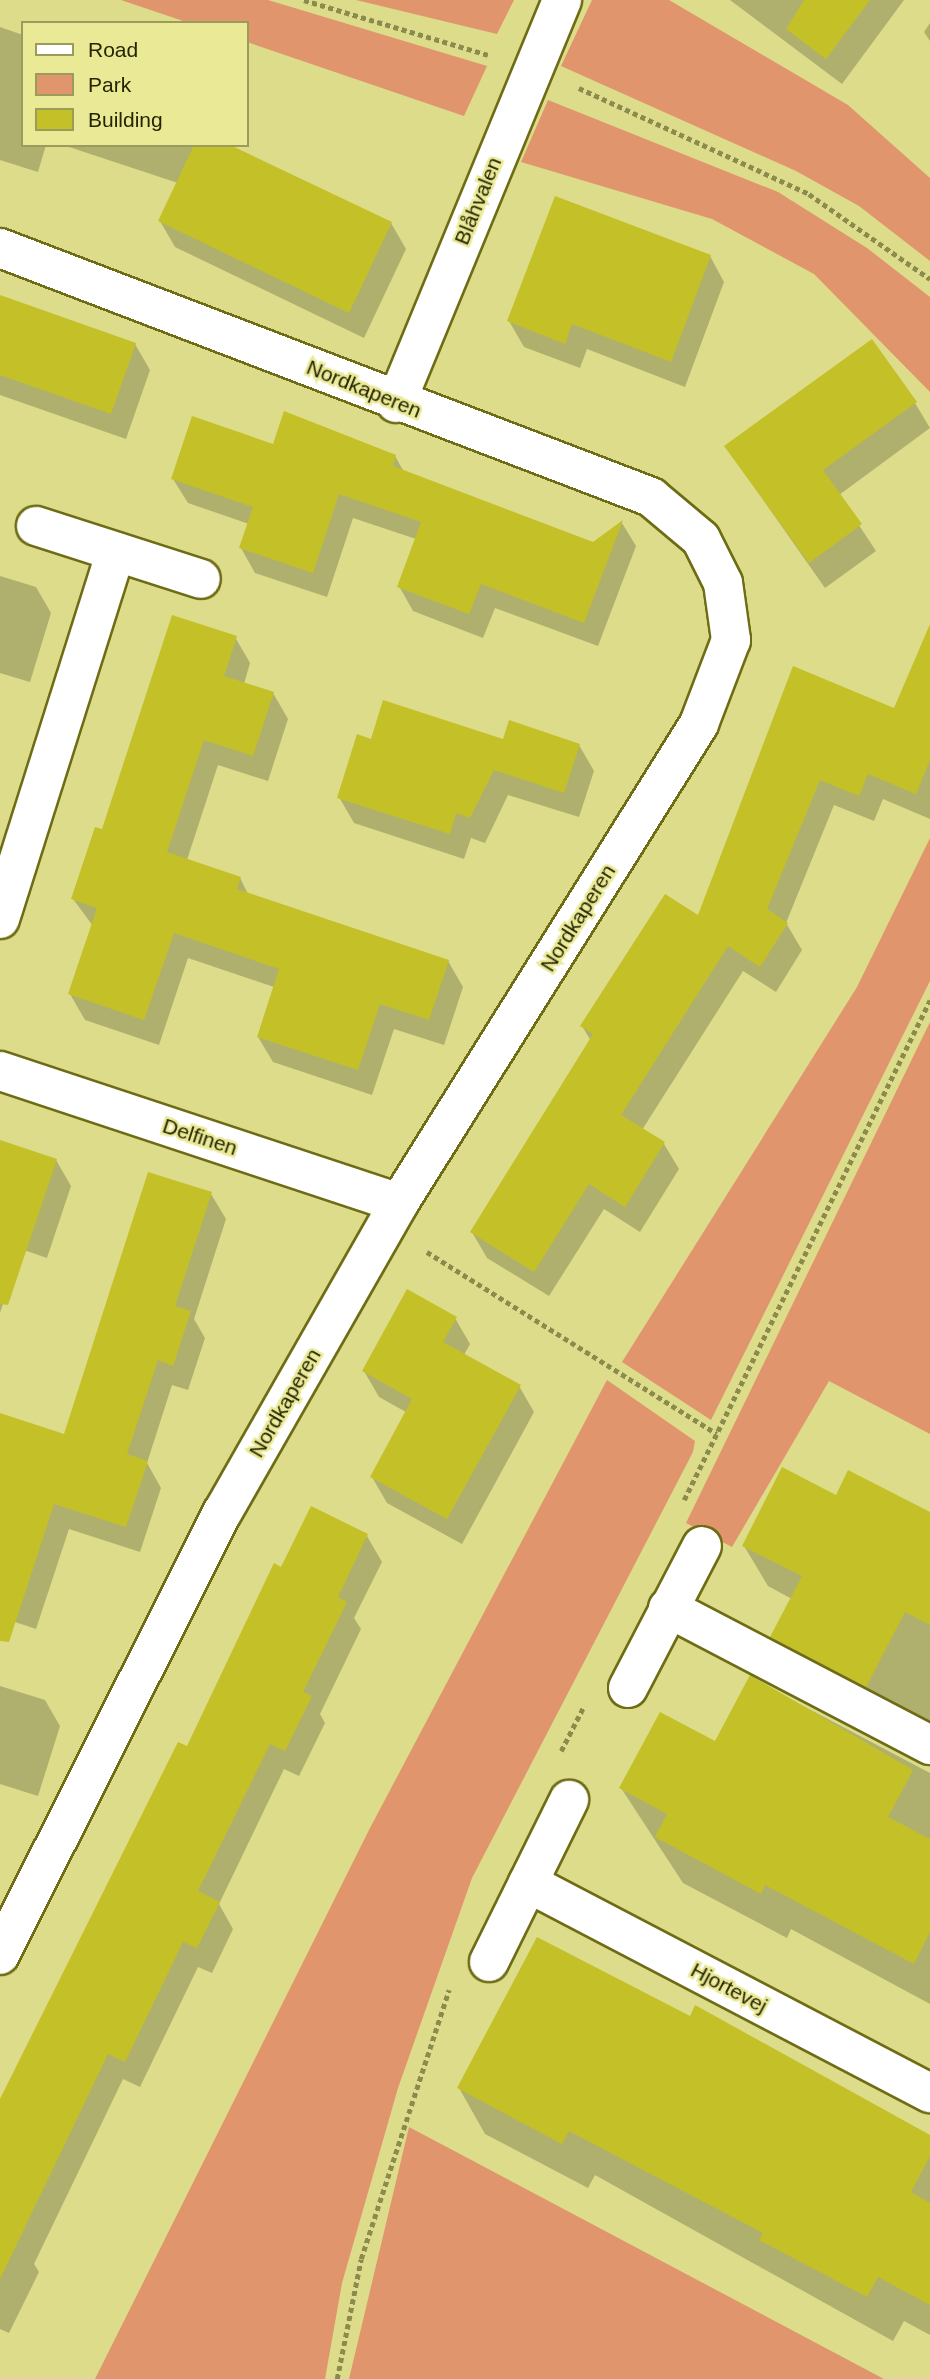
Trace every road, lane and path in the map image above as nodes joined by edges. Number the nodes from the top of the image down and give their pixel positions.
1 (304, 0) edge
2 (562, 0) edge
3 (531, 68) junction
4 (0, 248) edge
5 (930, 279) edge
6 (396, 403) junction
7 (36, 526) dead end
8 (116, 552) junction
9 (201, 579) dead end
10 (0, 919) edge
11 (0, 1071) edge
12 (399, 1203) junction
13 (717, 1434) dead end
14 (702, 1546) dead end
15 (668, 1608) junction
16 (628, 1688) dead end
17 (930, 1745) edge
18 (569, 1800) dead end
19 (528, 1882) junction
20 (0, 1955) edge
21 (489, 1962) dead end
22 (930, 2094) edge

1 - 3 path
2 - 3 street, Blåhvalen
3 - 5 path
3 - 6 street, Blåhvalen
4 - 6 street, Nordkaperen
6 - 12 street, Nordkaperen
7 - 8 street
8 - 9 street
8 - 10 street
11 - 12 street, Delfinen
12 - 13 path
12 - 20 street, Nordkaperen
14 - 15 street
15 - 16 street
15 - 17 street
18 - 19 street
19 - 21 street
19 - 22 street, Hjortevej

